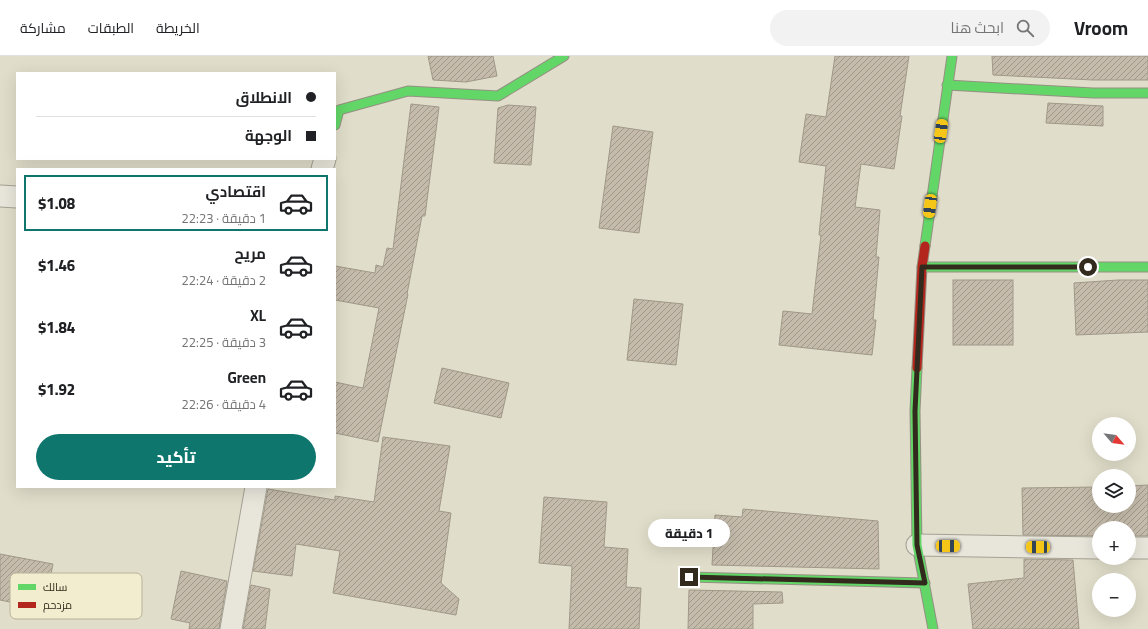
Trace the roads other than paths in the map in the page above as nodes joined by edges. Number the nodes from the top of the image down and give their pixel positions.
1 (564, 56) edge
2 (952, 56) edge
3 (947, 85) junction
4 (1148, 93) edge
5 (336, 121) edge
6 (0, 196) edge
7 (16, 197) edge
8 (922, 267) junction
9 (1148, 267) edge
10 (256, 488) edge
11 (917, 545) junction
12 (1092, 548) edge
13 (1136, 548) edge
14 (1148, 548) edge
15 (689, 577) dead end
16 (925, 583) junction
17 (231, 629) edge
18 (934, 629) edge

1 - 5 street
2 - 3 street
3 - 4 street
3 - 8 street
6 - 7 street
8 - 9 street
8 - 11 street
10 - 17 street
11 - 12 street
11 - 16 street
13 - 14 street
15 - 16 street
16 - 18 street

